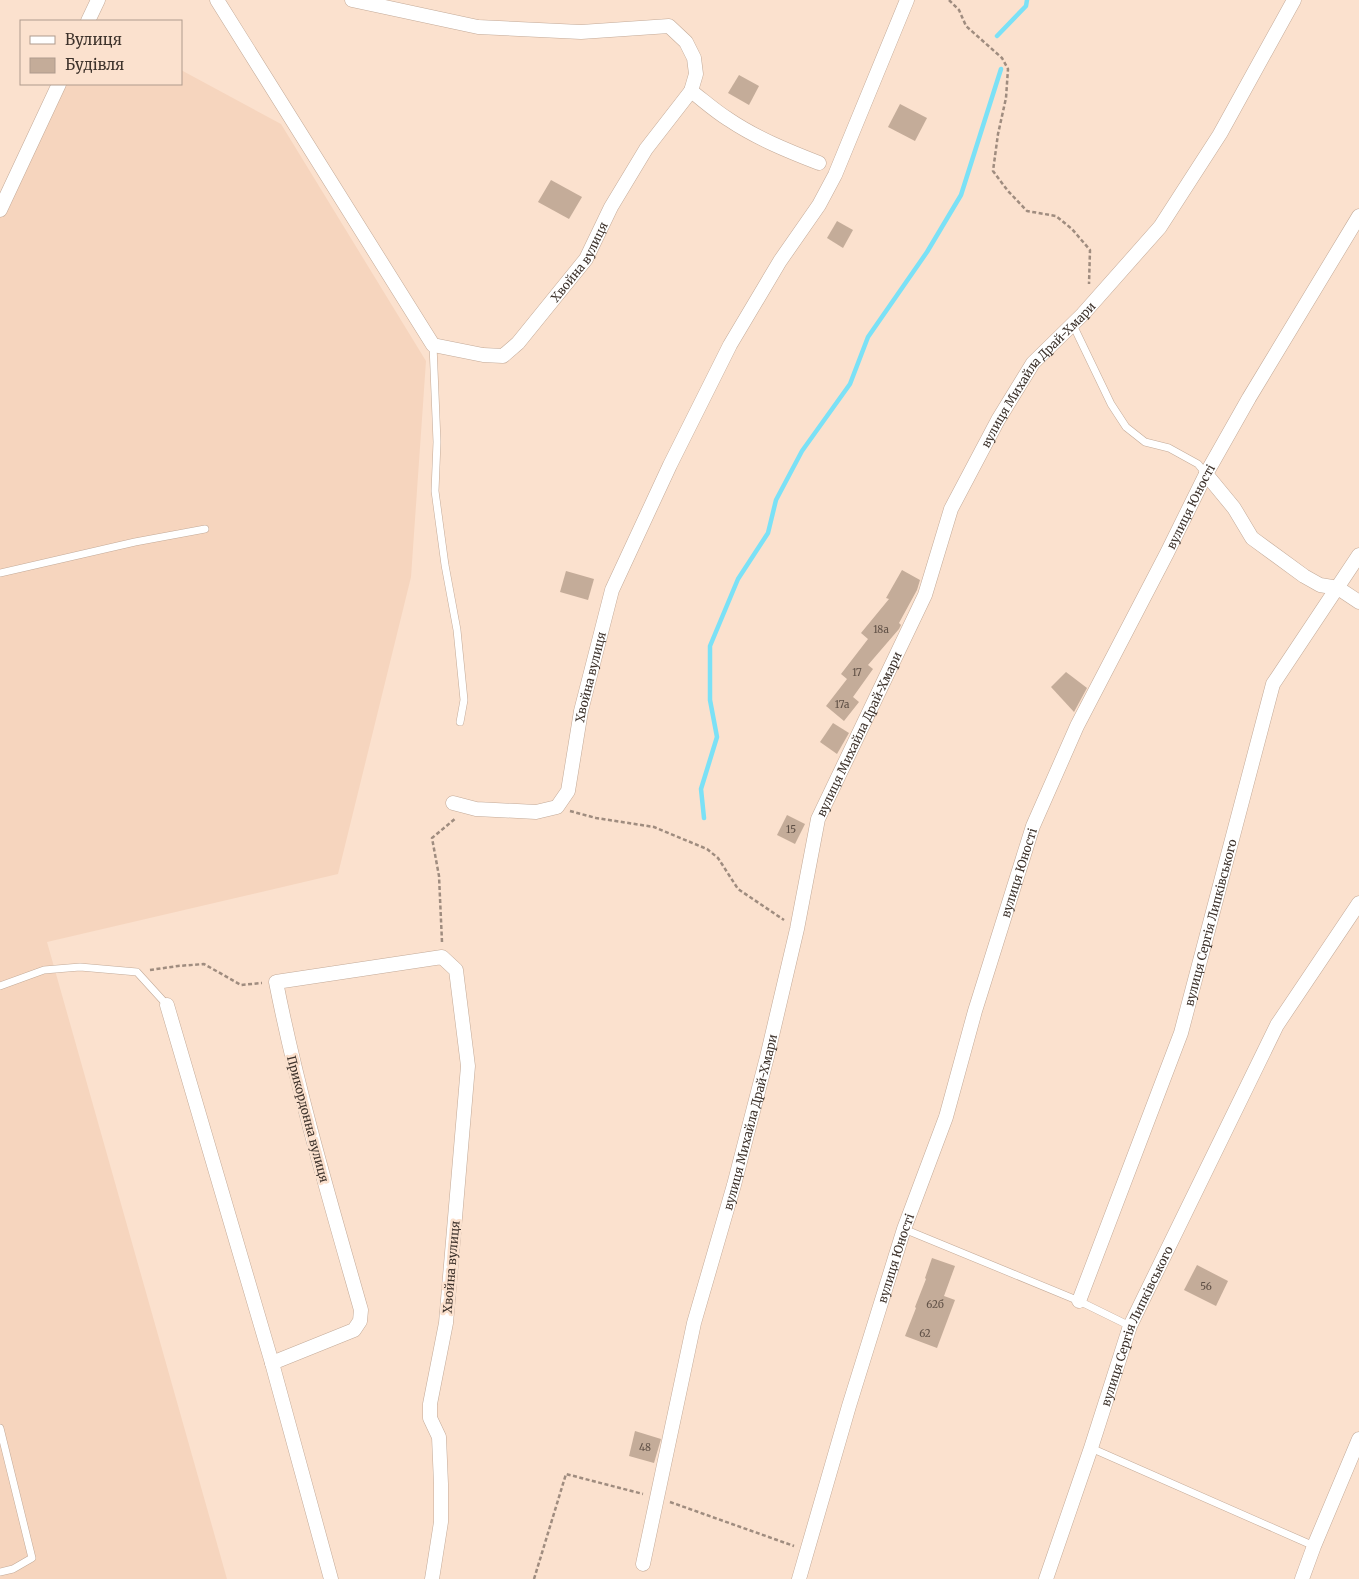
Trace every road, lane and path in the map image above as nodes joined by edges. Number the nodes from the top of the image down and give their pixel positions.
1 (98, 0) edge
2 (217, 0) edge
3 (352, 0) edge
4 (908, 0) edge
5 (949, 0) edge
6 (1294, 0) edge
7 (88, 20) edge
8 (59, 85) edge
9 (691, 91) junction
10 (819, 163) dead end
11 (0, 210) edge
12 (1359, 216) edge
13 (1091, 305) junction
14 (1073, 325) junction
15 (432, 345) junction
16 (1206, 474) junction
17 (205, 529) dead end
18 (1359, 555) edge
19 (0, 573) edge
20 (1338, 588) junction
21 (1359, 602) edge
22 (460, 722) dead end
23 (453, 802) dead end
24 (557, 807) junction
25 (476, 809) junction
26 (1359, 903) edge
27 (797, 930) junction
28 (442, 958) junction
29 (137, 972) junction
30 (276, 982) junction
31 (0, 986) edge
32 (167, 1005) joint
33 (904, 1229) junction
34 (1079, 1301) junction
35 (1130, 1326) junction
36 (272, 1363) junction
37 (0, 1428) edge
38 (1359, 1439) edge
39 (1091, 1448) junction
40 (1314, 1546) junction
41 (643, 1564) dead end
42 (0, 1572) edge
43 (331, 1579) edge
44 (432, 1579) edge
45 (800, 1579) edge
46 (1046, 1579) edge
47 (1302, 1579) edge

1 - 7 street
2 - 15 street
3 - 9 street, Хвойна вулиця
4 - 24 street, Хвойна вулиця
5 - 13 path
6 - 13 street, вулиця Михайла Драй-Хмари
8 - 11 street
9 - 10 street
9 - 15 street, Хвойна вулиця
12 - 16 street, вулиця Юності
13 - 14 street, вулиця Михайла Драй-Хмари
14 - 16 lane
14 - 27 street, вулиця Михайла Драй-Хмари
15 - 22 lane
16 - 20 street
16 - 33 street, вулиця Юності
17 - 19 lane
18 - 20 street, вулиця Сергія Липківського
20 - 21 street
20 - 34 street, вулиця Сергія Липківського
23 - 25 street
24 - 25 street
24 - 27 path
25 - 28 path
26 - 35 street, вулиця Сергія Липківського
27 - 41 street, вулиця Михайла Драй-Хмари
28 - 30 street
28 - 44 street, Хвойна вулиця
29 - 30 path
29 - 31 lane
29 - 32 lane
30 - 36 street, Прикордонна вулиця
32 - 36 street
33 - 34 lane
33 - 45 street, вулиця Юності
34 - 35 lane
35 - 39 street, вулиця Сергія Липківського
36 - 43 street
37 - 42 lane
38 - 40 street
39 - 40 lane
39 - 46 street, вулиця Сергія Липківського
40 - 47 street

